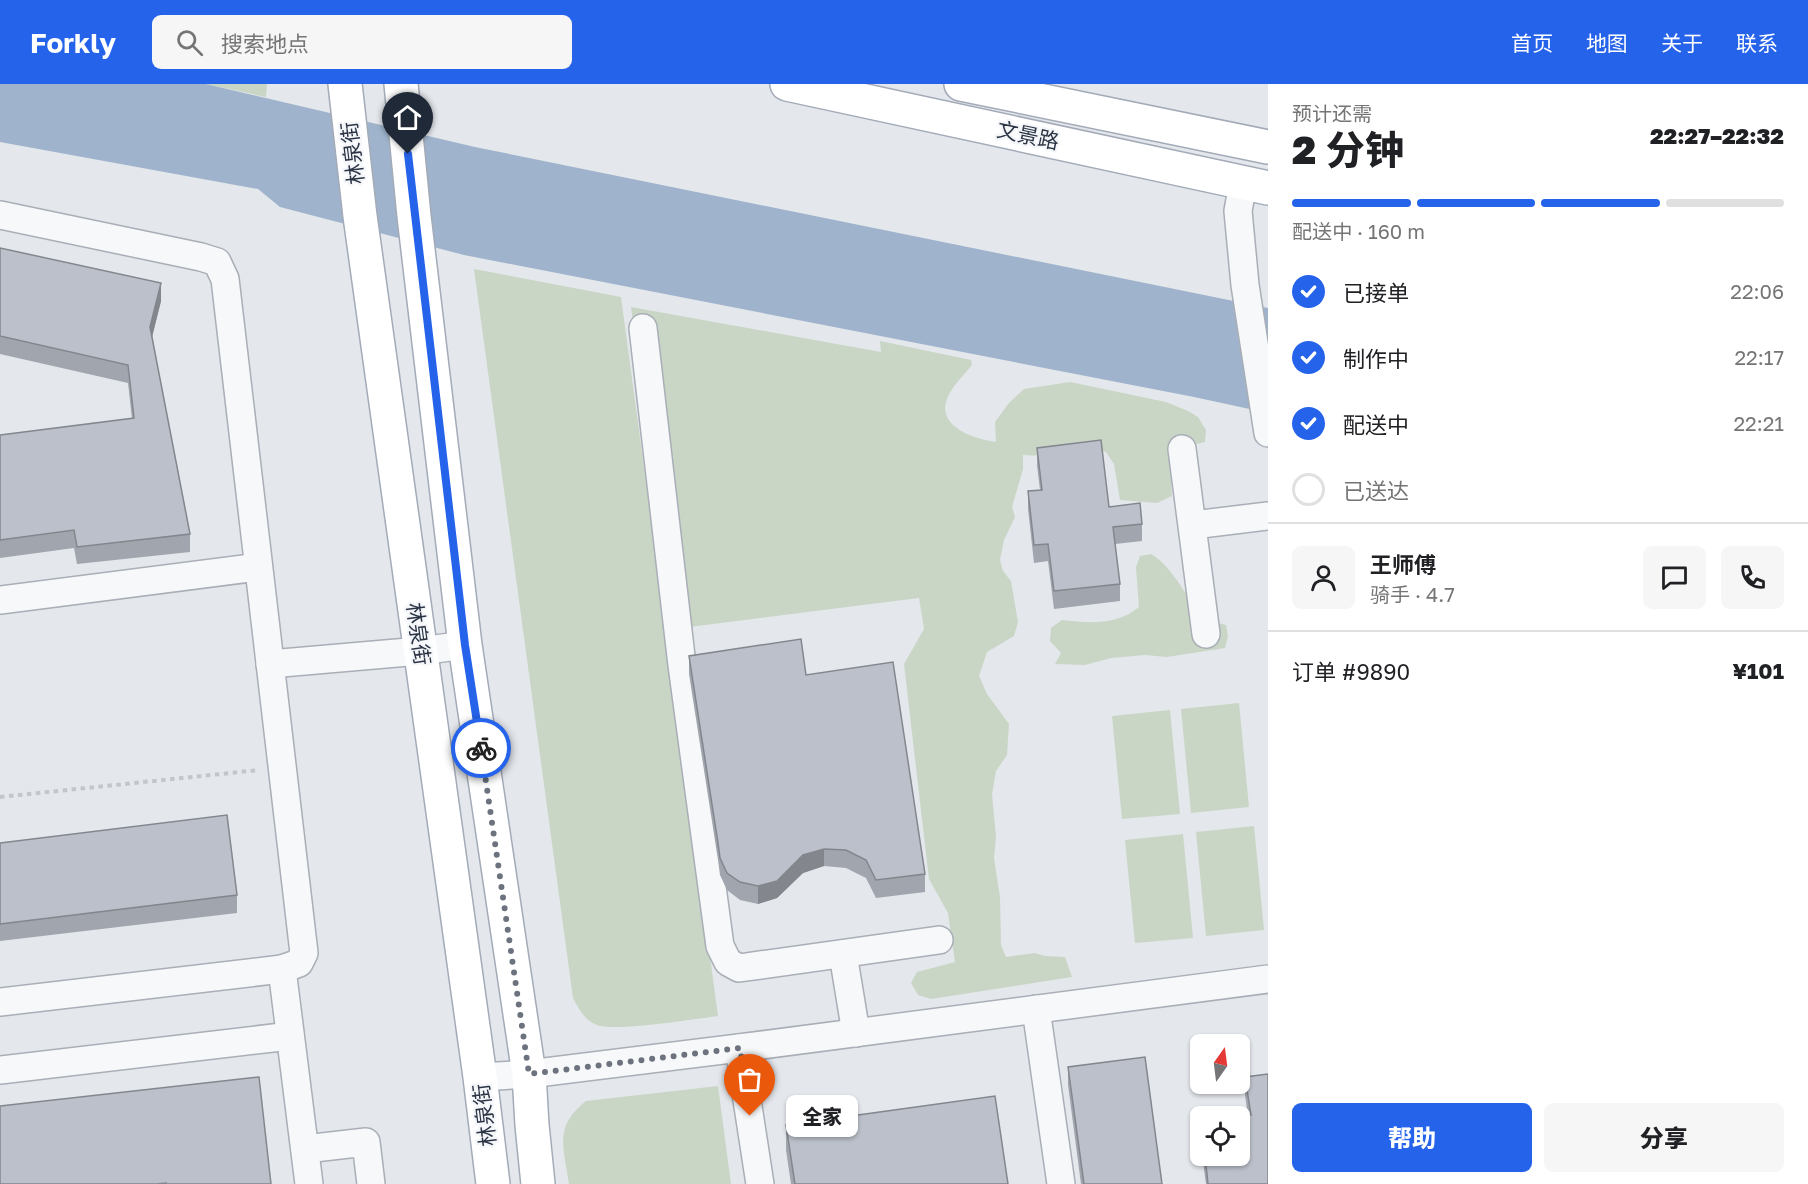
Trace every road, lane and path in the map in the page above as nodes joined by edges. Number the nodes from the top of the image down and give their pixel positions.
1 (787, 84) edge
2 (962, 84) edge
3 (345, 90) edge
4 (403, 98) edge
5 (1268, 147) edge
6 (1255, 186) edge
7 (0, 215) edge
8 (643, 328) dead end
9 (1268, 433) edge
10 (1182, 449) dead end
11 (1268, 516) edge
12 (1192, 525) junction
13 (258, 567) junction
14 (0, 600) edge
15 (1206, 634) dead end
16 (465, 645) junction
17 (420, 651) junction
18 (270, 664) junction
19 (282, 767) junction
20 (0, 797) edge
21 (939, 940) dead end
22 (843, 954) junction
23 (282, 969) junction
24 (1268, 979) edge
25 (0, 1002) edge
26 (1036, 1009) junction
27 (856, 1033) junction
28 (290, 1036) junction
29 (740, 1048) junction
30 (0, 1070) edge
31 (529, 1074) junction
32 (480, 1077) junction
33 (305, 1149) junction
34 (309, 1184) edge
35 (371, 1184) edge
36 (493, 1184) edge
37 (538, 1184) edge
38 (760, 1184) edge
39 (1061, 1184) edge

1 - 6 main road, 文景路
2 - 5 main road, 文景路
3 - 17 main road, 林泉街
4 - 16 main road
6 - 9 street
7 - 13 street
8 - 22 street
10 - 12 street
11 - 12 street
12 - 15 street
13 - 14 street
13 - 18 street
16 - 17 street
16 - 31 main road
17 - 18 street
17 - 32 main road, 林泉街
18 - 19 street
19 - 20 path
19 - 23 street
21 - 22 street
22 - 27 street
23 - 25 street
23 - 28 street
24 - 26 street
26 - 27 street
26 - 39 street
27 - 29 street
28 - 30 street
28 - 33 street
29 - 31 street
29 - 38 street
31 - 32 street
31 - 37 main road
32 - 36 main road, 林泉街
33 - 34 street
33 - 35 street

